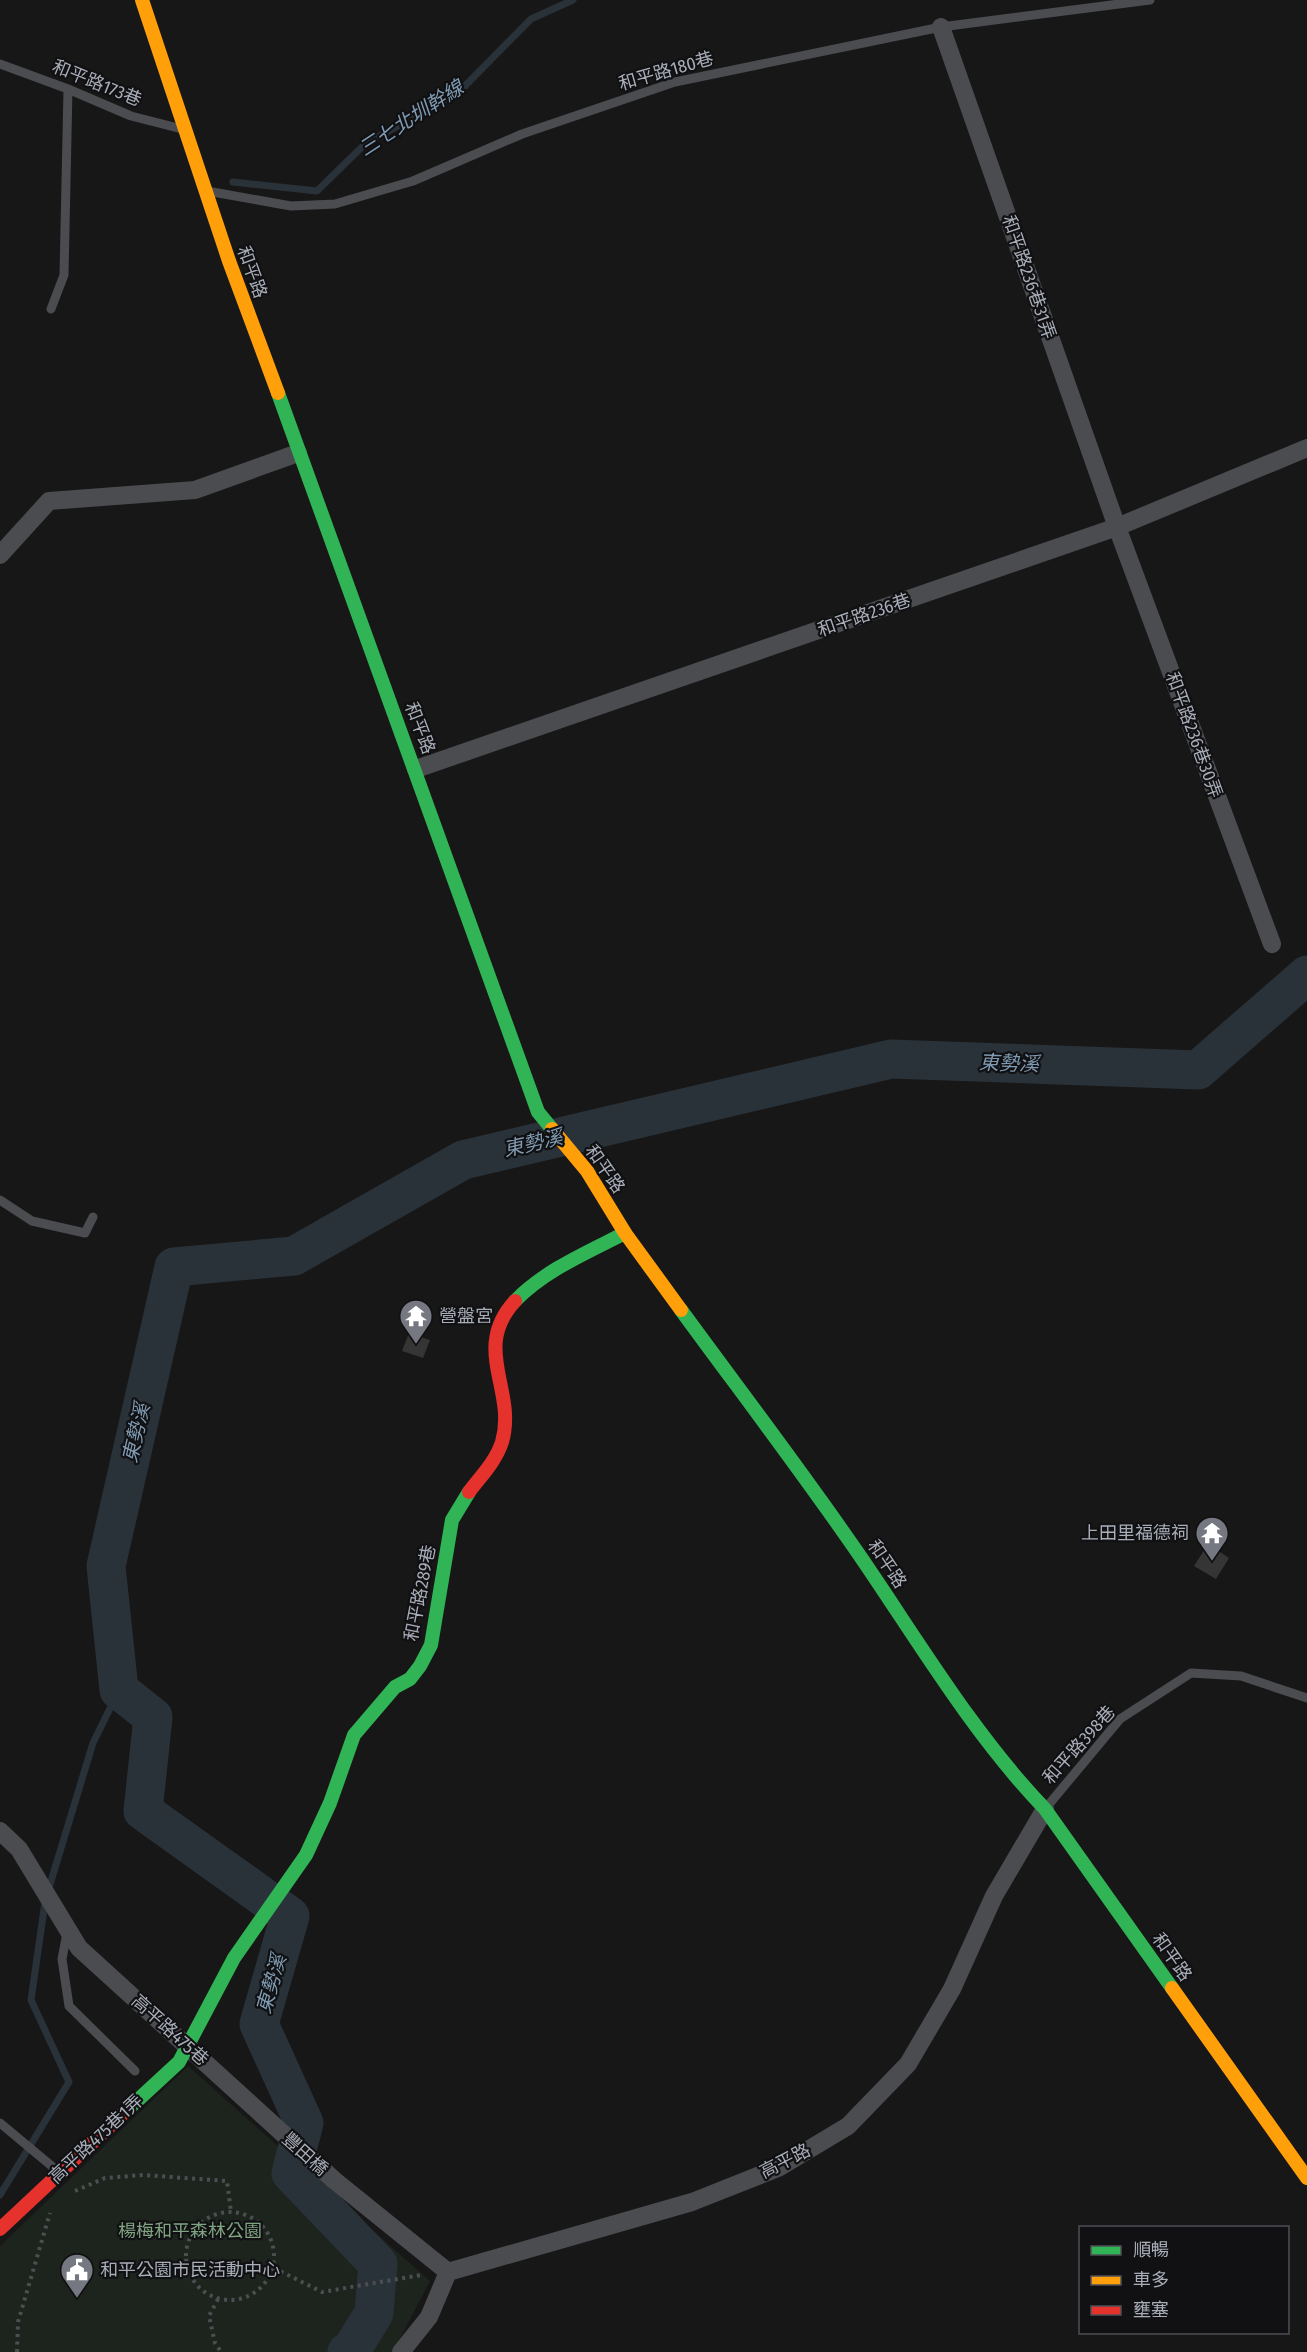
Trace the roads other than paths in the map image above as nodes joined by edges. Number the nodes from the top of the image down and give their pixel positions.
1 (142, 0) edge
2 (1150, 0) edge
3 (941, 27) junction
4 (0, 64) edge
5 (68, 88) junction
6 (184, 130) junction
7 (205, 190) junction
8 (51, 309) dead end
9 (1307, 448) edge
10 (298, 453) junction
11 (1117, 527) junction
12 (0, 555) edge
13 (416, 769) junction
14 (1272, 944) dead end
15 (0, 1200) edge
16 (93, 1217) dead end
17 (625, 1233) junction
18 (1307, 1698) edge
19 (1045, 1809) junction
20 (0, 1831) edge
21 (69, 1928) junction
22 (189, 2046) junction
23 (135, 2071) dead end
24 (0, 2123) edge
25 (276, 2128) joint
26 (60, 2173) junction
27 (1307, 2178) edge
28 (0, 2229) edge
29 (448, 2272) junction
30 (401, 2352) edge

1 - 6 street, 和平路
2 - 3 lane, 和平路180巷
3 - 7 lane, 和平路180巷
3 - 11 street, 和平路236巷31弄
4 - 5 lane, 和平路173巷
5 - 6 lane, 和平路173巷
5 - 8 lane
6 - 7 street, 和平路
7 - 10 street, 和平路
9 - 11 street, 和平路236巷
10 - 12 street
10 - 13 street, 和平路
11 - 13 street, 和平路236巷
11 - 14 street, 和平路236巷30弄
13 - 17 street, 和平路
15 - 16 lane
17 - 19 street, 和平路
17 - 22 street, 和平路289巷
18 - 19 lane, 和平路398巷
19 - 27 street, 和平路
19 - 29 street, 高平路
20 - 21 street, 高平路475巷
21 - 22 street, 高平路475巷
21 - 23 lane
22 - 25 street, 高平路475巷
22 - 26 street, 高平路475巷1弄
24 - 26 lane
25 - 29 street, 豐田橋
26 - 28 street, 高平路475巷1弄
29 - 30 street

